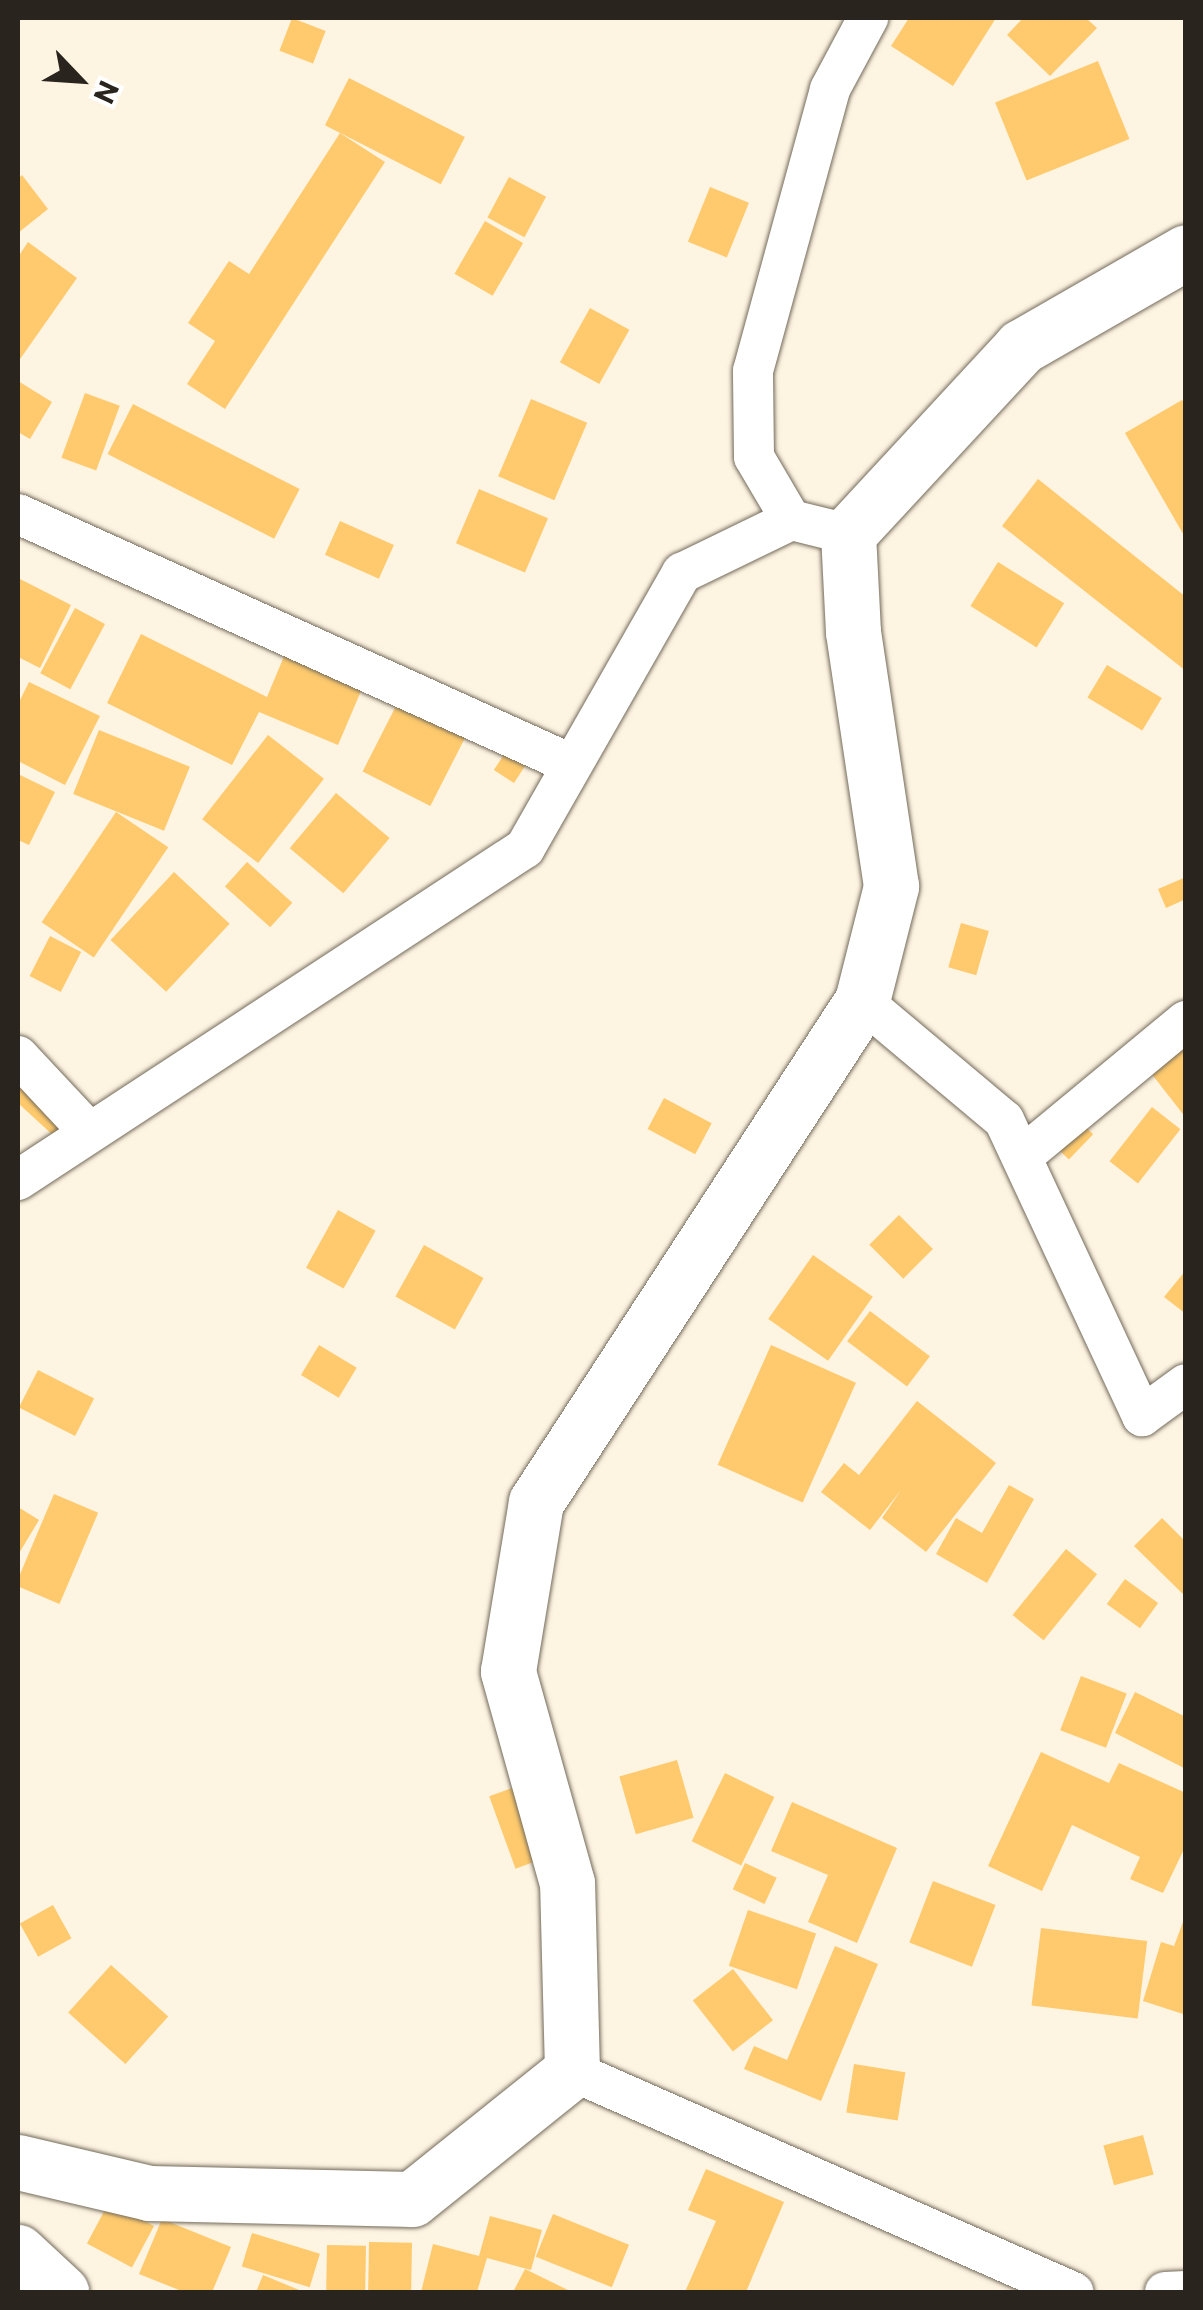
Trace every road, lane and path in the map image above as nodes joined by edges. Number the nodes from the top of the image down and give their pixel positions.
1 (868, 18) edge
2 (1186, 252) edge
3 (18, 514) edge
4 (791, 520) junction
5 (848, 534) junction
6 (572, 764) junction
7 (862, 1001) junction
8 (1186, 1021) edge
9 (18, 1056) edge
10 (89, 1132) junction
11 (1025, 1154) junction
12 (18, 1180) edge
13 (1186, 1384) edge
14 (572, 2071) junction
15 (18, 2162) edge
16 (18, 2252) edge
17 (1186, 2291) edge
18 (61, 2292) edge
19 (1073, 2292) edge
20 (1165, 2292) edge

1 - 4 street
2 - 5 street
3 - 6 street
4 - 5 street
4 - 6 street
5 - 7 street
6 - 10 street
7 - 11 street
7 - 14 street
8 - 11 street
9 - 10 street
10 - 12 street
11 - 13 street
14 - 15 street
14 - 19 street
16 - 18 street
17 - 20 street

